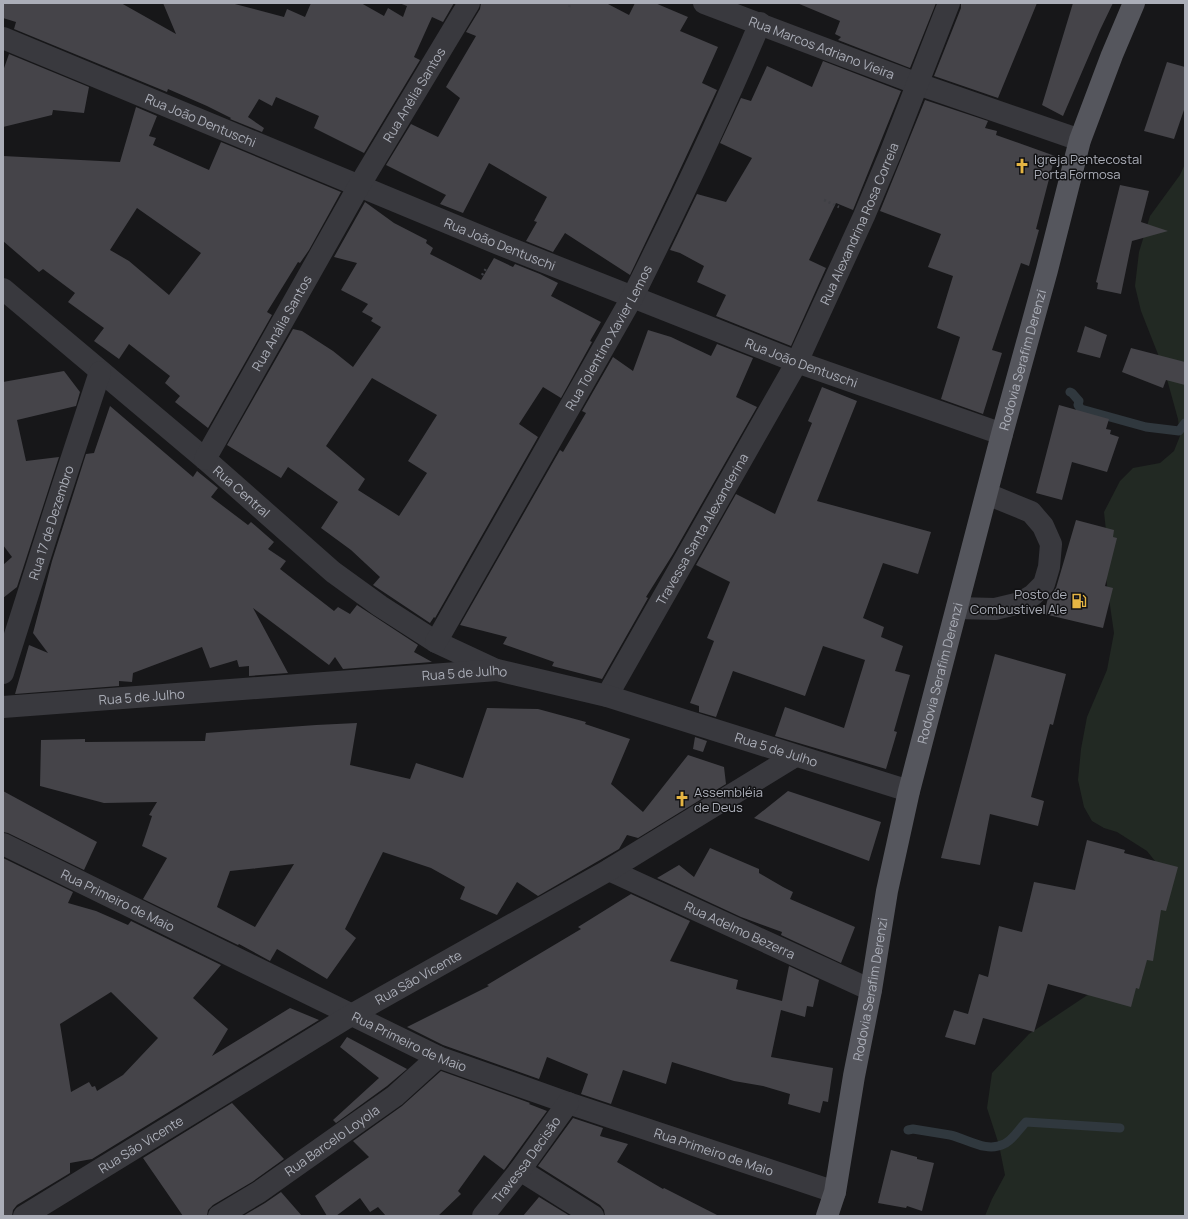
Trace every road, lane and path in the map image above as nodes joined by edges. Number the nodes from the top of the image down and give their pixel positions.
1 (469, 3) edge
2 (571, 3) edge
3 (704, 3) edge
4 (949, 3) edge
5 (1134, 3) edge
6 (569, 7) dead end
7 (760, 23) junction
8 (3, 38) edge
9 (918, 84) junction
10 (1080, 140) junction
11 (359, 186) junction
12 (3, 289) edge
13 (633, 296) junction
14 (797, 362) junction
15 (100, 372) junction
16 (1002, 434) junction
17 (205, 459) junction
18 (987, 494) junction
19 (957, 608) junction
20 (436, 642) junction
21 (497, 670) junction
22 (3, 673) edge
23 (607, 696) junction
24 (3, 707) edge
25 (795, 756) junction
26 (909, 792) junction
27 (3, 844) edge
28 (609, 870) junction
29 (871, 990) junction
30 (353, 1014) junction
31 (438, 1057) junction
32 (568, 1103) junction
33 (520, 1170) junction
34 (834, 1192) junction
35 (24, 1216) edge
36 (219, 1216) edge
37 (483, 1216) edge
38 (593, 1216) edge
39 (827, 1216) edge

1 - 11 street, Rua Anélia Santos
2 - 6 path
3 - 7 street, Rua Marcos Adriano Vieira
4 - 9 street
5 - 10 main road, Rodovia Serafim Derenzi
7 - 9 street, Rua Marcos Adriano Vieira
7 - 13 street, Rua Tolentino Xavier Lemos
8 - 11 street, Rua João Dentuschi
9 - 10 street, Rua Marcos Adriano Vieira
9 - 14 street, Rua Alexandrina Rosa Correia
10 - 16 main road, Rodovia Serafim Derenzi
11 - 13 street, Rua João Dentuschi
11 - 17 street, Rua Anália Santos
12 - 15 street, Rua Central
13 - 14 street, Rua João Dentuschi
13 - 20 street, Rua Tolentino Xavier Lemos
14 - 16 street, Rua João Dentuschi
14 - 23 street, Travessa Santa Alexanderina
15 - 17 street, Rua Central
15 - 22 street, Rua 17 de Dezembro
16 - 18 main road, Rodovia Serafim Derenzi
17 - 20 street, Rua Central
18 - 19 main road, Rodovia Serafim Derenzi
18 - 19 street
19 - 26 main road, Rodovia Serafim Derenzi
20 - 21 street, Rua Central
21 - 23 street, Rua 5 de Julho
21 - 24 street, Rua 5 de Julho
23 - 25 street, Rua 5 de Julho
25 - 26 street, Rua 5 de Julho
25 - 28 street, Rua São Vicente
26 - 29 main road, Rodovia Serafim Derenzi
27 - 30 street, Rua Primeiro de Maio
28 - 29 street, Rua Adelmo Bezerra
28 - 30 street, Rua São Vicente
29 - 34 main road, Rodovia Serafim Derenzi
30 - 31 street, Rua Primeiro de Maio
30 - 35 street, Rua São Vicente
31 - 32 street, Rua Primeiro de Maio
31 - 36 street, Rua Barcelo Loyola
32 - 33 street, Travessa Decisão
32 - 34 street, Rua Primeiro de Maio
33 - 37 street, Travessa Decisão
33 - 38 street
34 - 39 main road, Rodovia Serafim Derenzi

